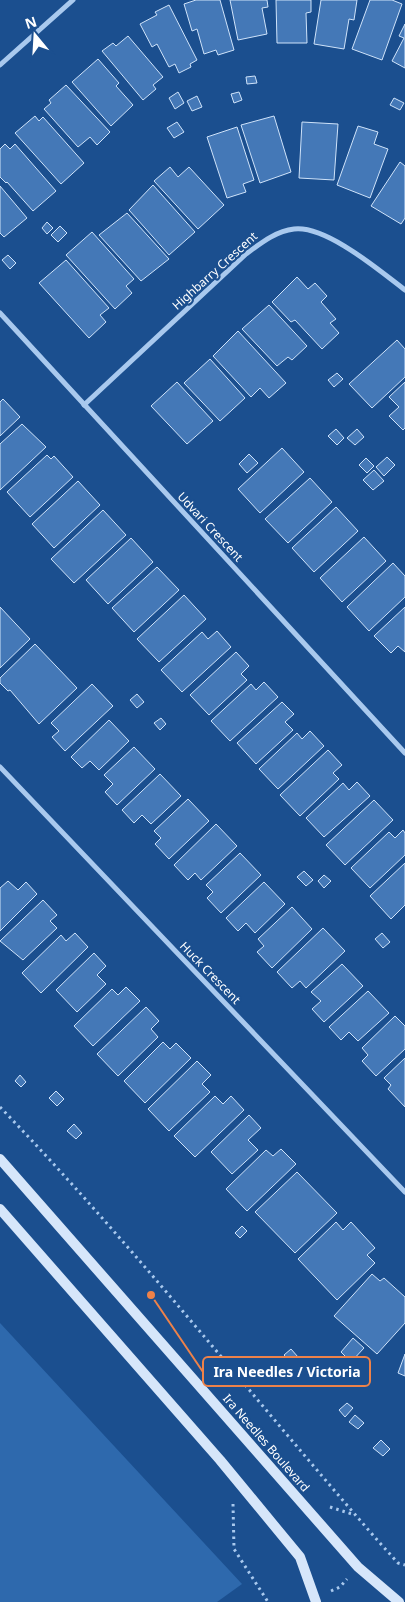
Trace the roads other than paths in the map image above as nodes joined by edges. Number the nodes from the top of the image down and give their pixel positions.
1 (73, 0) edge
2 (0, 65) edge
3 (405, 290) edge
4 (0, 313) edge
5 (84, 405) junction
6 (405, 753) edge
7 (0, 767) edge
8 (0, 1160) edge
9 (405, 1192) edge
10 (0, 1209) edge
11 (316, 1602) edge
12 (399, 1602) edge

1 - 2 street
3 - 5 street, Highbarry Crescent
4 - 5 street, Udvari Crescent
5 - 6 street, Udvari Crescent
7 - 9 street, Huck Crescent
8 - 12 main road, Ira Needles Boulevard
10 - 11 main road

